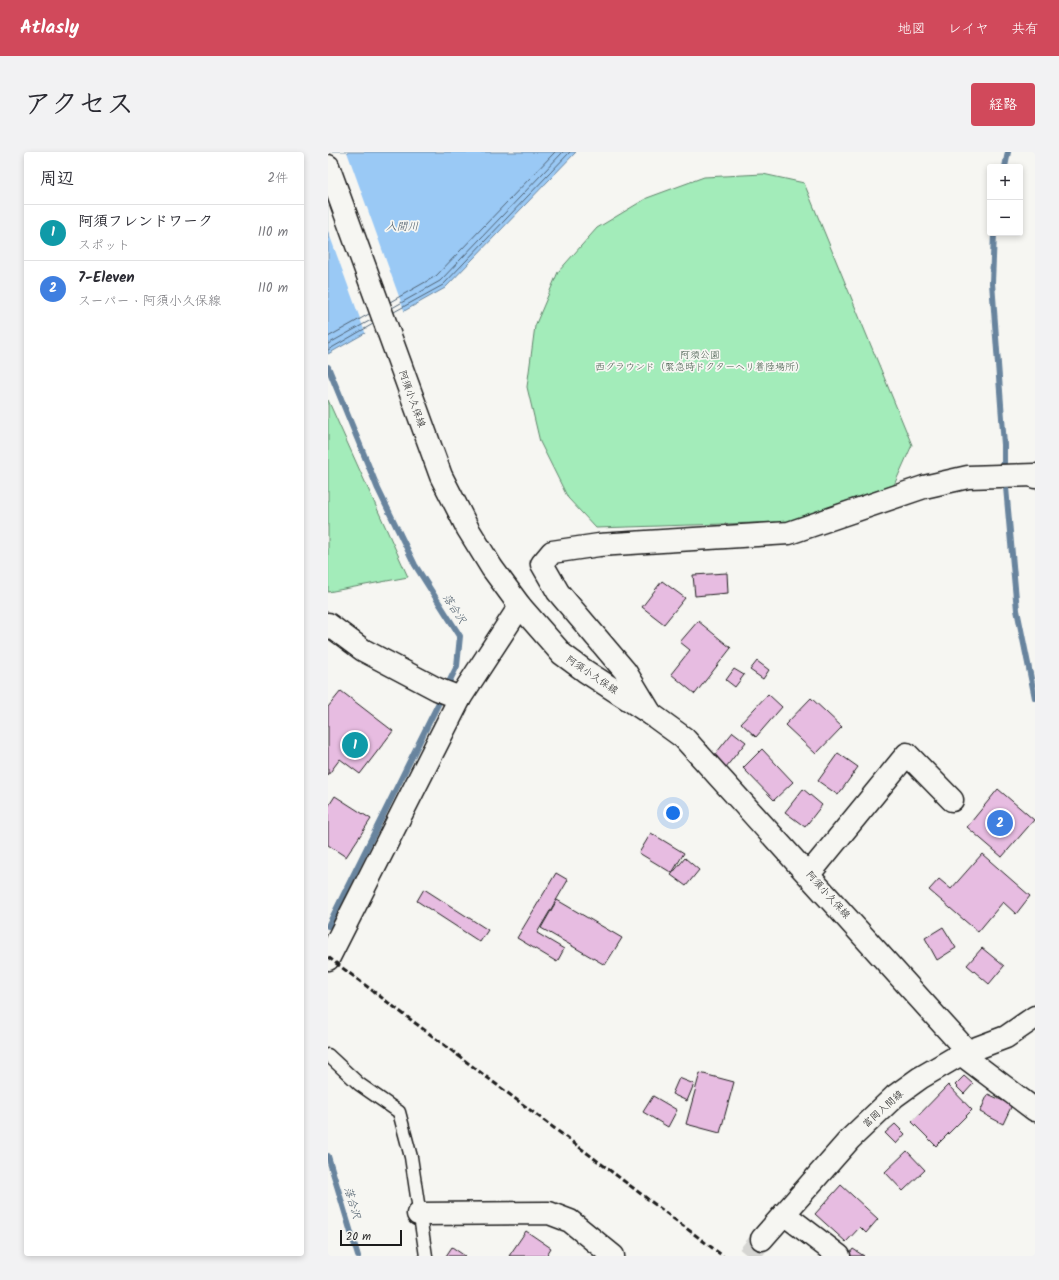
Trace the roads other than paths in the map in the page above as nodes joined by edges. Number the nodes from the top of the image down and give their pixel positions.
1 (328, 166) edge
2 (1031, 474) edge
3 (520, 606) junction
4 (328, 624) edge
5 (450, 695) junction
6 (651, 714) junction
7 (952, 800) dead end
8 (809, 874) junction
9 (328, 959) edge
10 (1035, 1017) edge
11 (965, 1053) junction
12 (328, 1055) edge
13 (1035, 1110) edge
14 (418, 1214) junction
15 (784, 1214) junction
16 (762, 1240) tunnel mouth
17 (426, 1256) edge
18 (613, 1256) edge
19 (839, 1256) edge

1 - 3 street, 阿須小久保線
2 - 6 street
3 - 5 street
3 - 6 street, 阿須小久保線
4 - 5 street
5 - 9 street
6 - 8 street, 阿須小久保線
7 - 8 street
8 - 11 street, 阿須小久保線
10 - 11 street, 富岡入間線
11 - 13 street, 阿須小久保線
11 - 15 street, 富岡入間線
12 - 14 lane
14 - 17 lane
14 - 18 street
15 - 16 street, 富岡入間線
15 - 19 street

